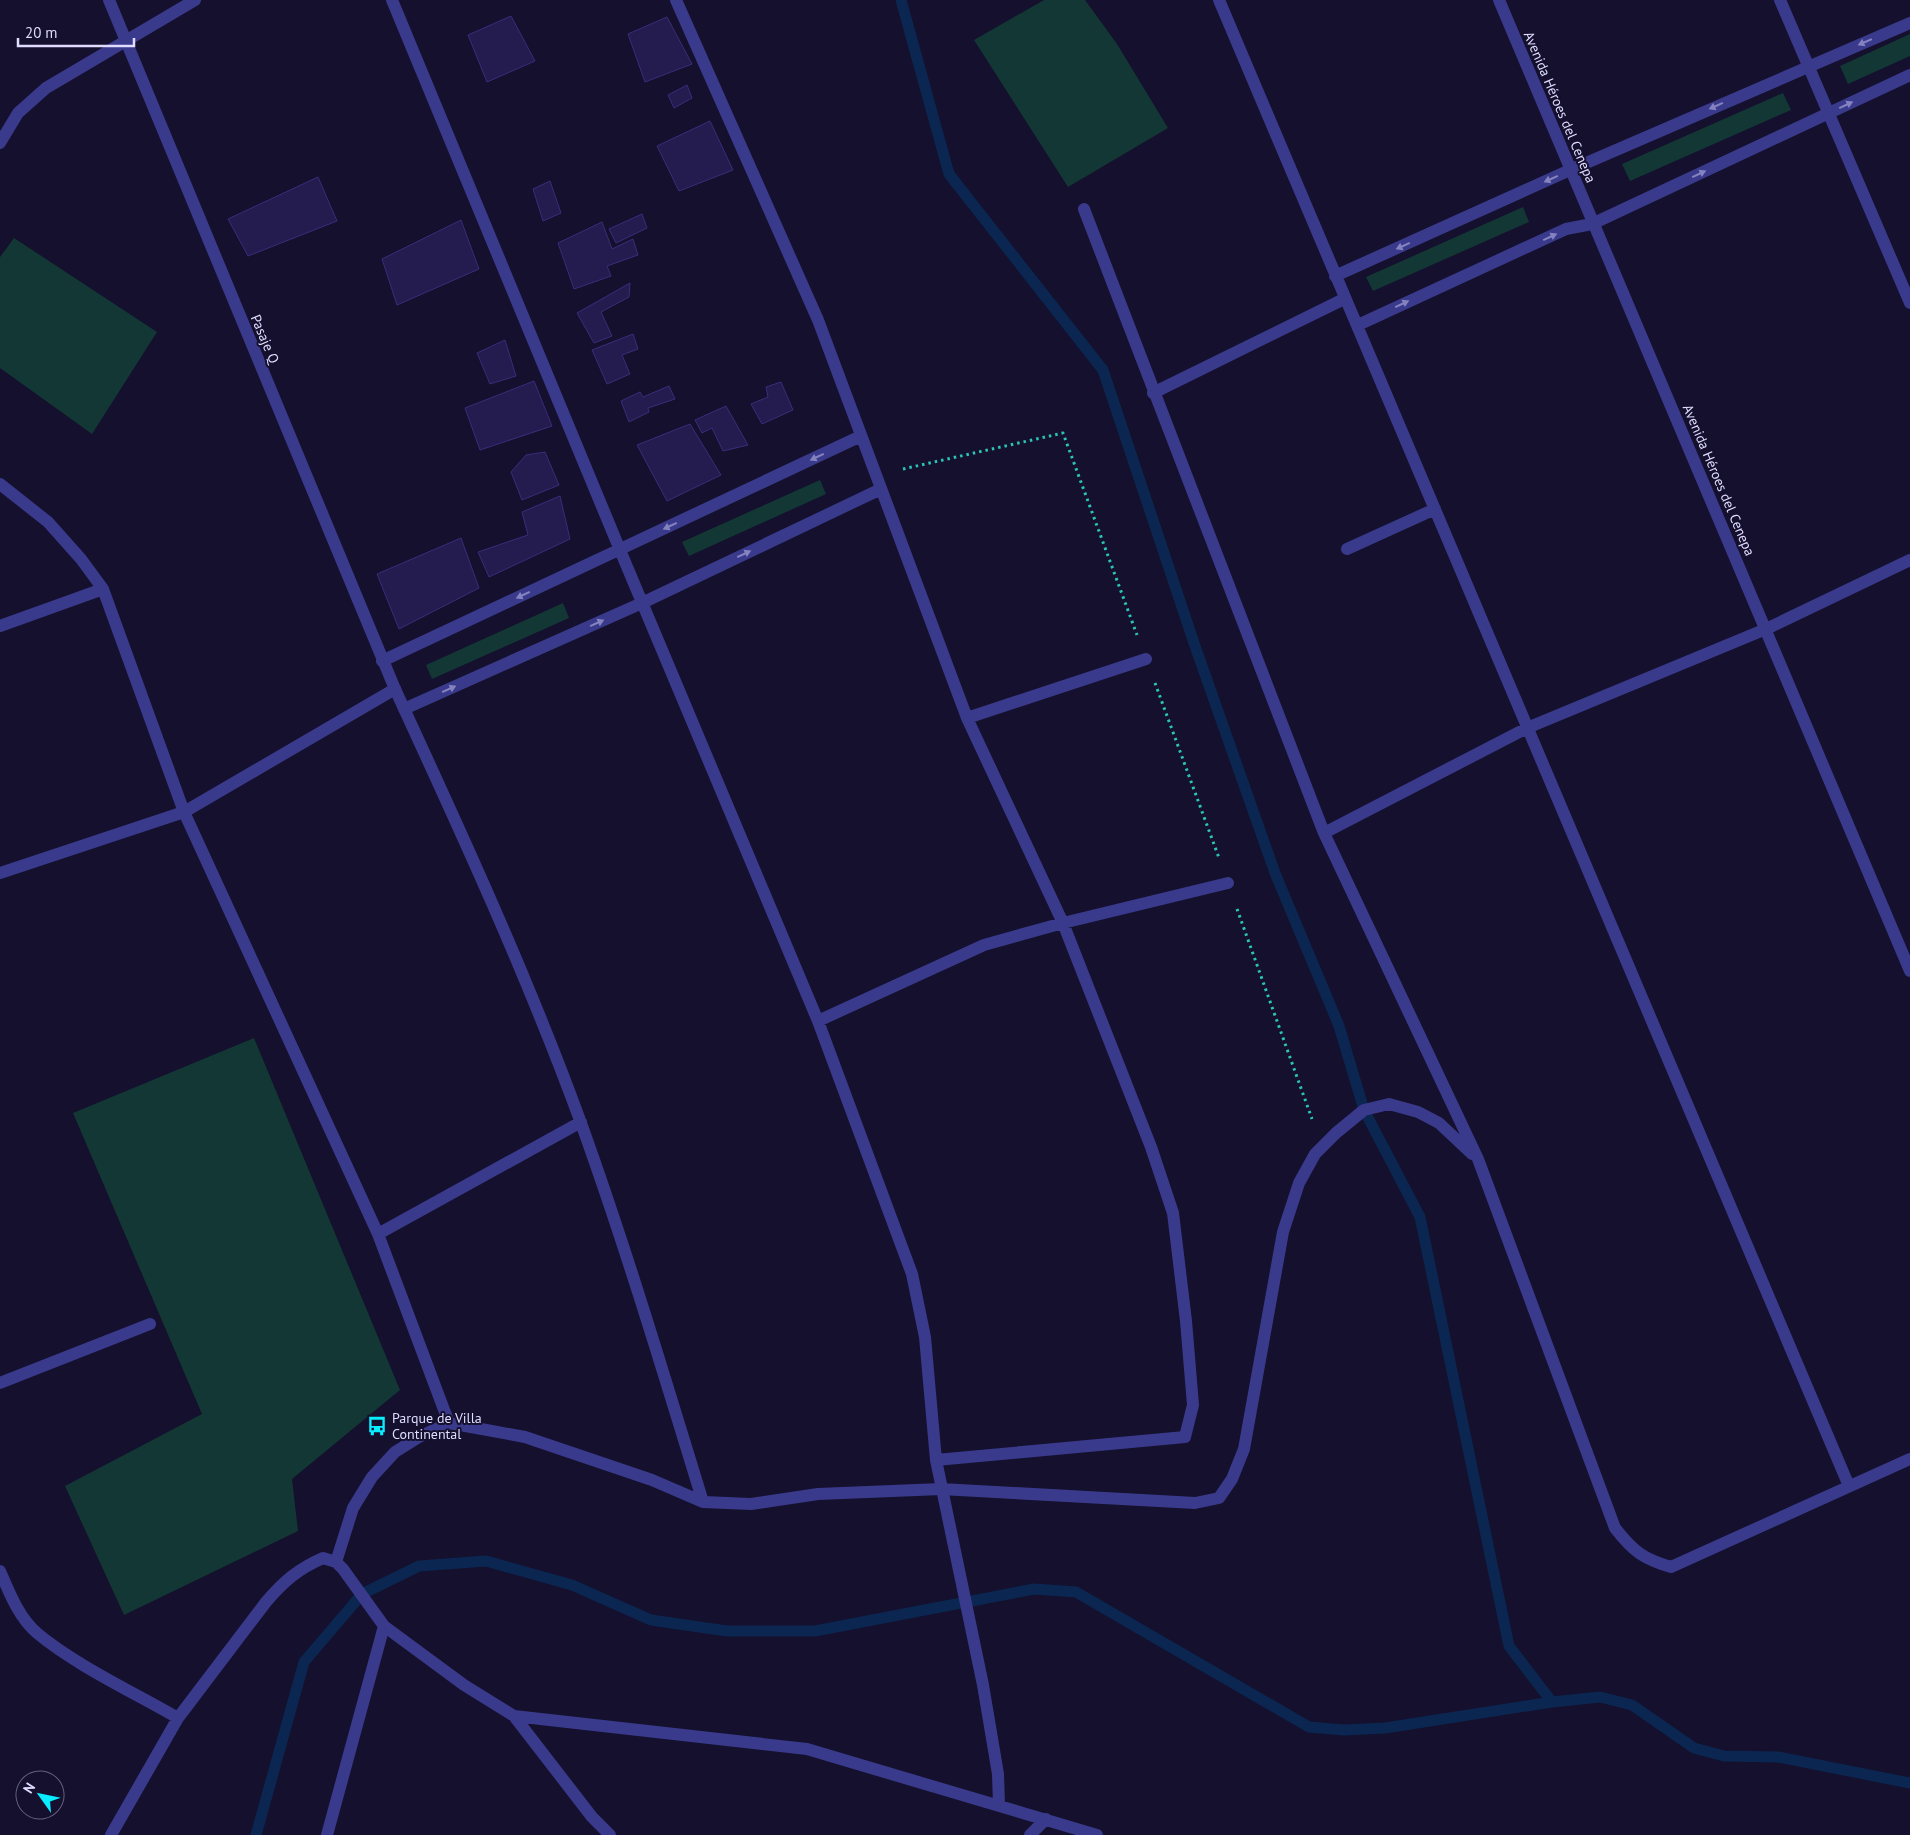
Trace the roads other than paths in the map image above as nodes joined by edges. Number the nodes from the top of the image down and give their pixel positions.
1 (109, 0) edge
2 (195, 0) edge
3 (392, 0) edge
4 (676, 0) edge
5 (1219, 0) edge
6 (1499, 0) edge
7 (1780, 0) edge
8 (1910, 23) edge
9 (125, 41) junction
10 (1807, 66) junction
11 (1910, 75) edge
12 (1828, 113) junction
13 (0, 144) edge
14 (1570, 170) junction
15 (1084, 209) dead end
16 (1592, 224) junction
17 (1335, 276) junction
18 (1344, 299) junction
19 (1910, 303) edge
20 (1358, 324) junction
21 (1153, 393) junction
22 (861, 436) junction
23 (0, 484) edge
24 (882, 489) junction
25 (1435, 509) junction
26 (1348, 549) dead end
27 (620, 550) junction
28 (1910, 560) edge
29 (103, 590) junction
30 (642, 603) junction
31 (0, 626) edge
32 (1766, 628) junction
33 (1146, 659) road end
34 (382, 661) junction
35 (395, 689) junction
36 (404, 709) junction
37 (966, 718) junction
38 (1527, 728) junction
39 (184, 812) junction
40 (1324, 833) junction
41 (0, 873) edge
42 (1228, 883) road end
43 (1063, 923) junction
44 (1910, 971) edge
45 (818, 1021) junction
46 (581, 1122) junction
47 (1478, 1159) junction
48 (378, 1234) junction
49 (150, 1324) dead end
50 (0, 1383) edge
51 (449, 1423) junction
52 (1910, 1459) edge
53 (936, 1460) junction
54 (1849, 1486) junction
55 (941, 1489) junction
56 (703, 1502) junction
57 (339, 1566) junction
58 (0, 1571) edge
59 (384, 1626) junction
60 (514, 1716) junction
61 (178, 1718) junction
62 (999, 1805) junction
63 (1046, 1819) junction
64 (111, 1835) edge
65 (327, 1835) edge
66 (610, 1835) edge
67 (1030, 1835) edge
68 (1097, 1835) edge

1 - 9 street, Pasaje Q
2 - 9 street
3 - 27 street
4 - 22 street
5 - 17 street
6 - 14 street, Avenida Héroes del Cenepa
7 - 10 street
8 -> 10 street
9 - 13 street
9 - 34 street, Pasaje Q
10 - 12 street
10 -> 14 street
12 -> 11 street
16 -> 12 street
12 - 19 street
14 - 16 street, Avenida Héroes del Cenepa
14 -> 17 street
15 - 21 street
20 -> 16 street
16 - 32 street, Avenida Héroes del Cenepa
17 - 18 street
18 - 20 street
18 - 21 street
20 - 25 street
21 - 40 street
22 - 24 street
22 -> 27 street
23 - 29 street
30 -> 24 street
24 - 37 street
25 - 26 street
25 - 38 street
27 - 30 street
27 -> 34 street
28 - 32 street
29 - 31 street
29 - 39 street
36 -> 30 street
30 - 45 street
32 - 38 street
32 - 44 street, Avenida Héroes del Cenepa
33 - 37 street
34 - 35 street, Pasaje Q
35 - 36 street, Pasaje Q
35 - 39 street
36 - 46 street, Pasaje Q
37 - 43 street
38 - 40 street
38 - 54 street
39 - 41 street
39 - 48 street
40 - 47 street
42 - 43 street
43 - 45 street
43 - 53 street
45 - 53 street
46 - 48 street
46 - 56 street, Pasaje Q
47 - 54 street
47 - 55 street
48 - 51 street
49 - 50 street
51 - 56 street
51 - 57 street
52 - 54 street
53 - 55 street
55 - 56 street
55 - 62 street
57 - 59 street
57 - 61 street
58 - 61 street
59 - 60 street
59 - 65 street
60 - 62 street
60 - 66 street
61 - 64 street
62 - 63 street
63 - 67 street
63 - 68 street

